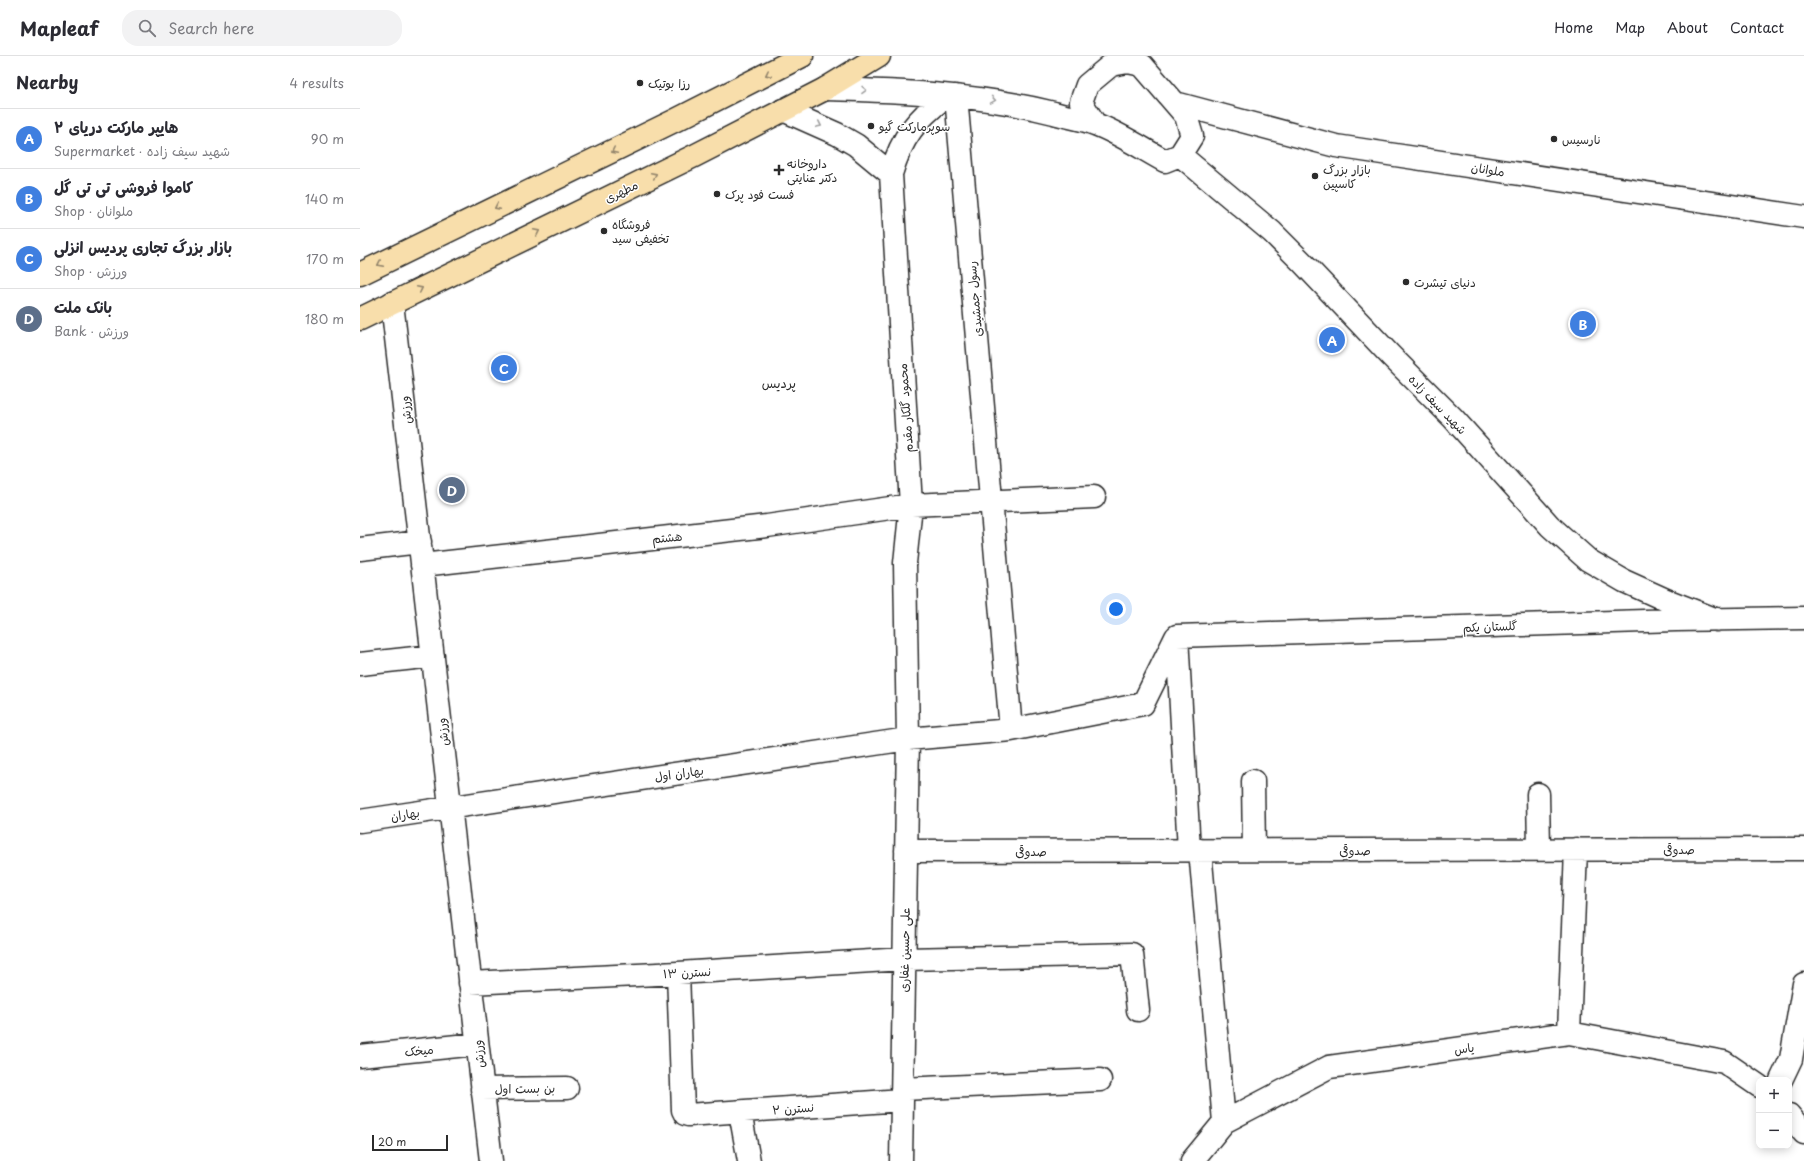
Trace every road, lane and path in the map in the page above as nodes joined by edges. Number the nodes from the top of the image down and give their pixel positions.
1 (802, 56) edge
2 (879, 56) edge
3 (1154, 56) edge
4 (825, 89) junction
5 (951, 96) junction
6 (1171, 98) junction
7 (783, 110) junction
8 (1095, 124) junction
9 (1180, 155) junction
10 (891, 174) junction
11 (1804, 217) edge
12 (360, 274) edge
13 (392, 303) junction
14 (360, 319) edge
15 (1094, 497) dead end
16 (992, 502) junction
17 (912, 506) junction
18 (420, 542) junction
19 (360, 549) edge
20 (422, 565) junction
21 (1804, 618) edge
22 (1717, 620) junction
23 (1177, 636) junction
24 (433, 656) junction
25 (360, 664) edge
26 (1011, 730) junction
27 (908, 739) junction
28 (1254, 781) dead end
29 (1538, 794) dead end
30 (450, 806) junction
31 (360, 821) edge
32 (1539, 849) junction
33 (1576, 849) junction
34 (1804, 849) edge
35 (1195, 850) junction
36 (1254, 850) junction
37 (906, 851) junction
38 (904, 958) junction
39 (678, 973) junction
40 (470, 983) junction
41 (1804, 984) edge
42 (1138, 1010) dead end
43 (1569, 1034) junction
44 (477, 1044) junction
45 (360, 1056) edge
46 (1782, 1077) edge
47 (1100, 1080) dead end
48 (1756, 1084) edge
49 (567, 1088) dead end
50 (482, 1089) junction
51 (902, 1094) junction
52 (740, 1112) junction
53 (1792, 1119) edge
54 (1224, 1122) junction
55 (1804, 1133) edge
56 (491, 1161) edge
57 (749, 1161) edge
58 (901, 1161) edge
59 (1192, 1161) edge

1 -> 12 main road
2 - 4 main road, مطهری
3 - 6 street
4 -> 5 street
4 - 7 main road, مطهری
5 -> 8 street
5 - 10 street, محمود گلکار مقدم
5 - 16 street, رسول جمشیدی
6 - 8 street
6 - 9 street
6 - 11 street, ملوانان
7 -> 10 street
13 -> 7 main road, مطهری
8 - 9 street
9 - 22 street, شهید سیف زاده
10 - 17 street, محمود گلکار مقدم
13 - 14 main road, مطهری
13 - 18 street, ورزش
15 - 16 street, هشتم
16 - 17 street, هشتم
16 - 26 street, رسول جمشیدی
17 - 20 street, هشتم
17 - 27 street, محمود گلکار مقدم
18 - 19 street
18 - 20 street, ورزش
20 - 24 street, ورزش
21 - 22 street, گلستان یکم
22 - 23 street, گلستان یکم
23 - 26 street, بهاران اول
23 - 35 street
24 - 25 street
24 - 30 street, ورزش
26 - 27 street, بهاران اول
27 - 30 street, بهاران اول
27 - 37 street, علی حسین غفاری
28 - 36 street
29 - 32 street
30 - 31 street, بهاران
30 - 40 street, ورزش
32 - 33 street, صدوقی
32 - 36 street, صدوقی
33 - 34 street, صدوقی
33 - 43 street
35 - 36 street, صدوقی
35 - 37 street, صدوقی
35 - 54 street
37 - 38 street, علی حسین غفاری
38 - 39 street, نسترن ۱۳
38 - 42 street, نسترن ۱۳
38 - 51 street, علی حسین غفاری
39 - 40 street, نسترن ۱۳
39 - 52 street, نسترن ۲
40 - 44 street, ورزش
41 - 46 street
43 - 48 street, یاس
43 - 54 street, یاس
44 - 45 street, میخک
44 - 50 street, ورزش
47 - 51 street, نسترن ۲
49 - 50 street, بن بست اول
50 - 56 street, ورزش
51 - 52 street, نسترن ۲
51 - 58 street, علی حسین غفاری
52 - 57 street
53 - 55 street
54 - 59 street, یاس

